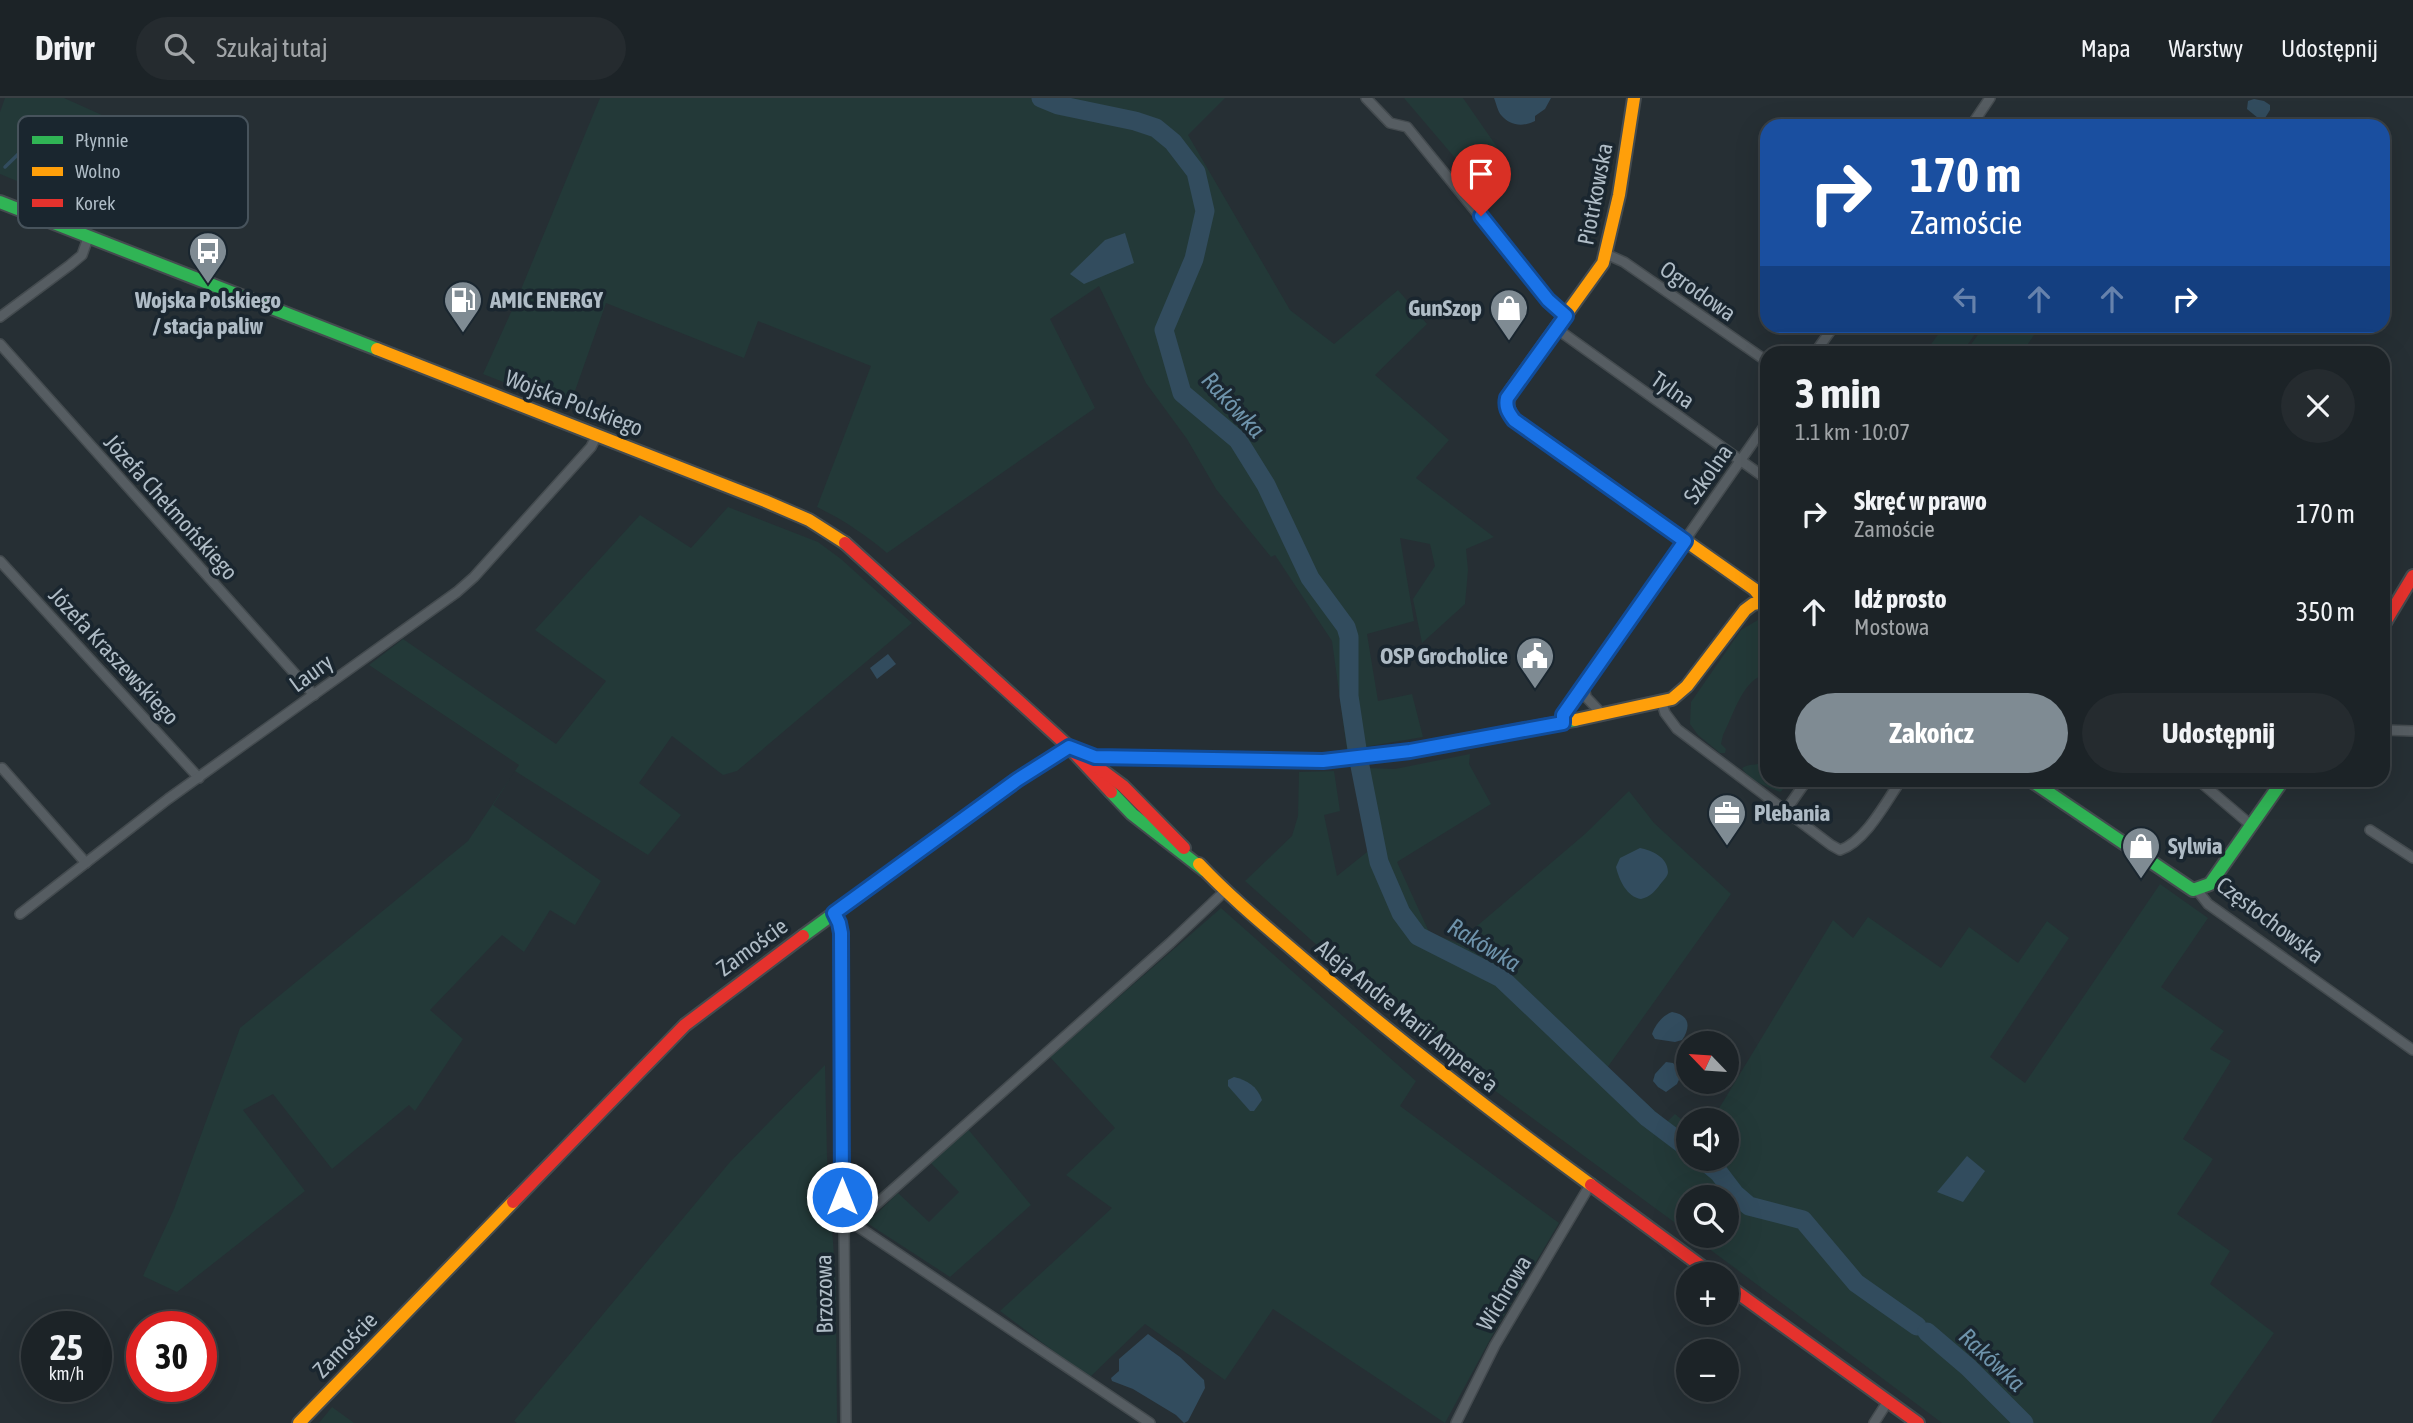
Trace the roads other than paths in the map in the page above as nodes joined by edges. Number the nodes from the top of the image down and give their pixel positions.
1 (1366, 98) edge
2 (1634, 98) edge
3 (1990, 98) edge
4 (1976, 119) edge
5 (0, 202) edge
6 (18, 209) edge
7 (64, 228) edge
8 (88, 238) junction
9 (1606, 254) junction
10 (1566, 316) junction
11 (0, 317) edge
12 (1557, 329) junction
13 (0, 344) edge
14 (1760, 356) edge
15 (1760, 432) edge
16 (597, 435) junction
17 (1740, 461) junction
18 (1760, 475) edge
19 (1685, 541) junction
20 (0, 561) edge
21 (2413, 576) edge
22 (1760, 595) edge
23 (1760, 602) edge
24 (2390, 614) edge
25 (1584, 686) junction
26 (314, 695) junction
27 (1662, 703) junction
28 (1603, 715) junction
29 (1563, 723) junction
30 (2390, 730) edge
31 (2413, 731) edge
32 (1069, 747) junction
33 (1128, 759) junction
34 (2, 768) dead end
35 (199, 778) junction
36 (1118, 782) junction
37 (1802, 787) edge
38 (1896, 787) edge
39 (2041, 787) edge
40 (2206, 787) edge
41 (2278, 787) edge
42 (1786, 810) junction
43 (2252, 826) junction
44 (2370, 830) dead end
45 (2413, 858) edge
46 (86, 863) junction
47 (1205, 870) junction
48 (1226, 890) junction
49 (2197, 890) junction
50 (834, 913) junction
51 (20, 914) dead end
52 (2413, 1051) edge
53 (1590, 1185) junction
54 (842, 1223) junction
55 (854, 1224) junction
56 (1696, 1262) edge
57 (1739, 1294) edge
58 (1888, 1402) junction
59 (299, 1423) edge
60 (846, 1423) edge
61 (1150, 1423) edge
62 (1455, 1423) edge
63 (1874, 1423) edge
64 (1918, 1423) edge

1 - 10 street
2 - 9 street, Piotrkowska
3 - 4 street
5 - 6 street, Wojska Polskiego
7 - 8 street, Wojska Polskiego
8 - 11 street
8 - 16 street, Wojska Polskiego
9 - 10 street, Piotrkowska
9 - 14 street, Ogrodowa
10 - 12 street, Piotrkowska
12 - 17 street, Tylna
12 - 19 street, Piotrkowska
13 - 26 street, Józefa Chełmońskiego
15 - 17 street, Szkolna
16 - 26 street, Laury
16 - 32 street, Wojska Polskiego
17 - 18 street, Tylna
17 - 19 street, Szkolna
19 - 22 street, Piotrkowska
19 - 25 street, Szkolna
20 - 35 street, Józefa Kraszewskiego
21 - 24 street
23 - 27 street
25 - 28 street
25 - 29 street, Szkolna
26 - 35 street, Laury
27 - 28 street
27 - 42 street
28 - 29 street
29 - 33 street
30 - 31 street
32 - 33 street
32 - 36 street, Aleja Andre Marii Ampere'a
32 - 47 street, Aleja Andre Marii Ampere'a
32 - 50 street, Zamoście
33 - 36 street
34 - 46 street
35 - 46 street, Laury
36 - 47 street, Aleja Andre Marii Ampere'a
37 - 42 street
38 - 42 street
39 - 49 street, Częstochowska
40 - 43 street
41 - 43 street
43 - 49 street
44 - 45 street
46 - 51 street, Laury
47 - 48 street, Aleja Andre Marii Ampere'a
48 - 53 street, Aleja Andre Marii Ampere'a
48 - 55 street
49 - 52 street, Częstochowska
50 - 54 street, Brzozowa
50 - 59 street, Zamoście
53 - 56 street, Aleja Andre Marii Ampere'a
53 - 62 street, Wichrowa
54 - 55 street
54 - 60 street, Brzozowa
55 - 61 street
57 - 58 street
58 - 63 street
58 - 64 street

